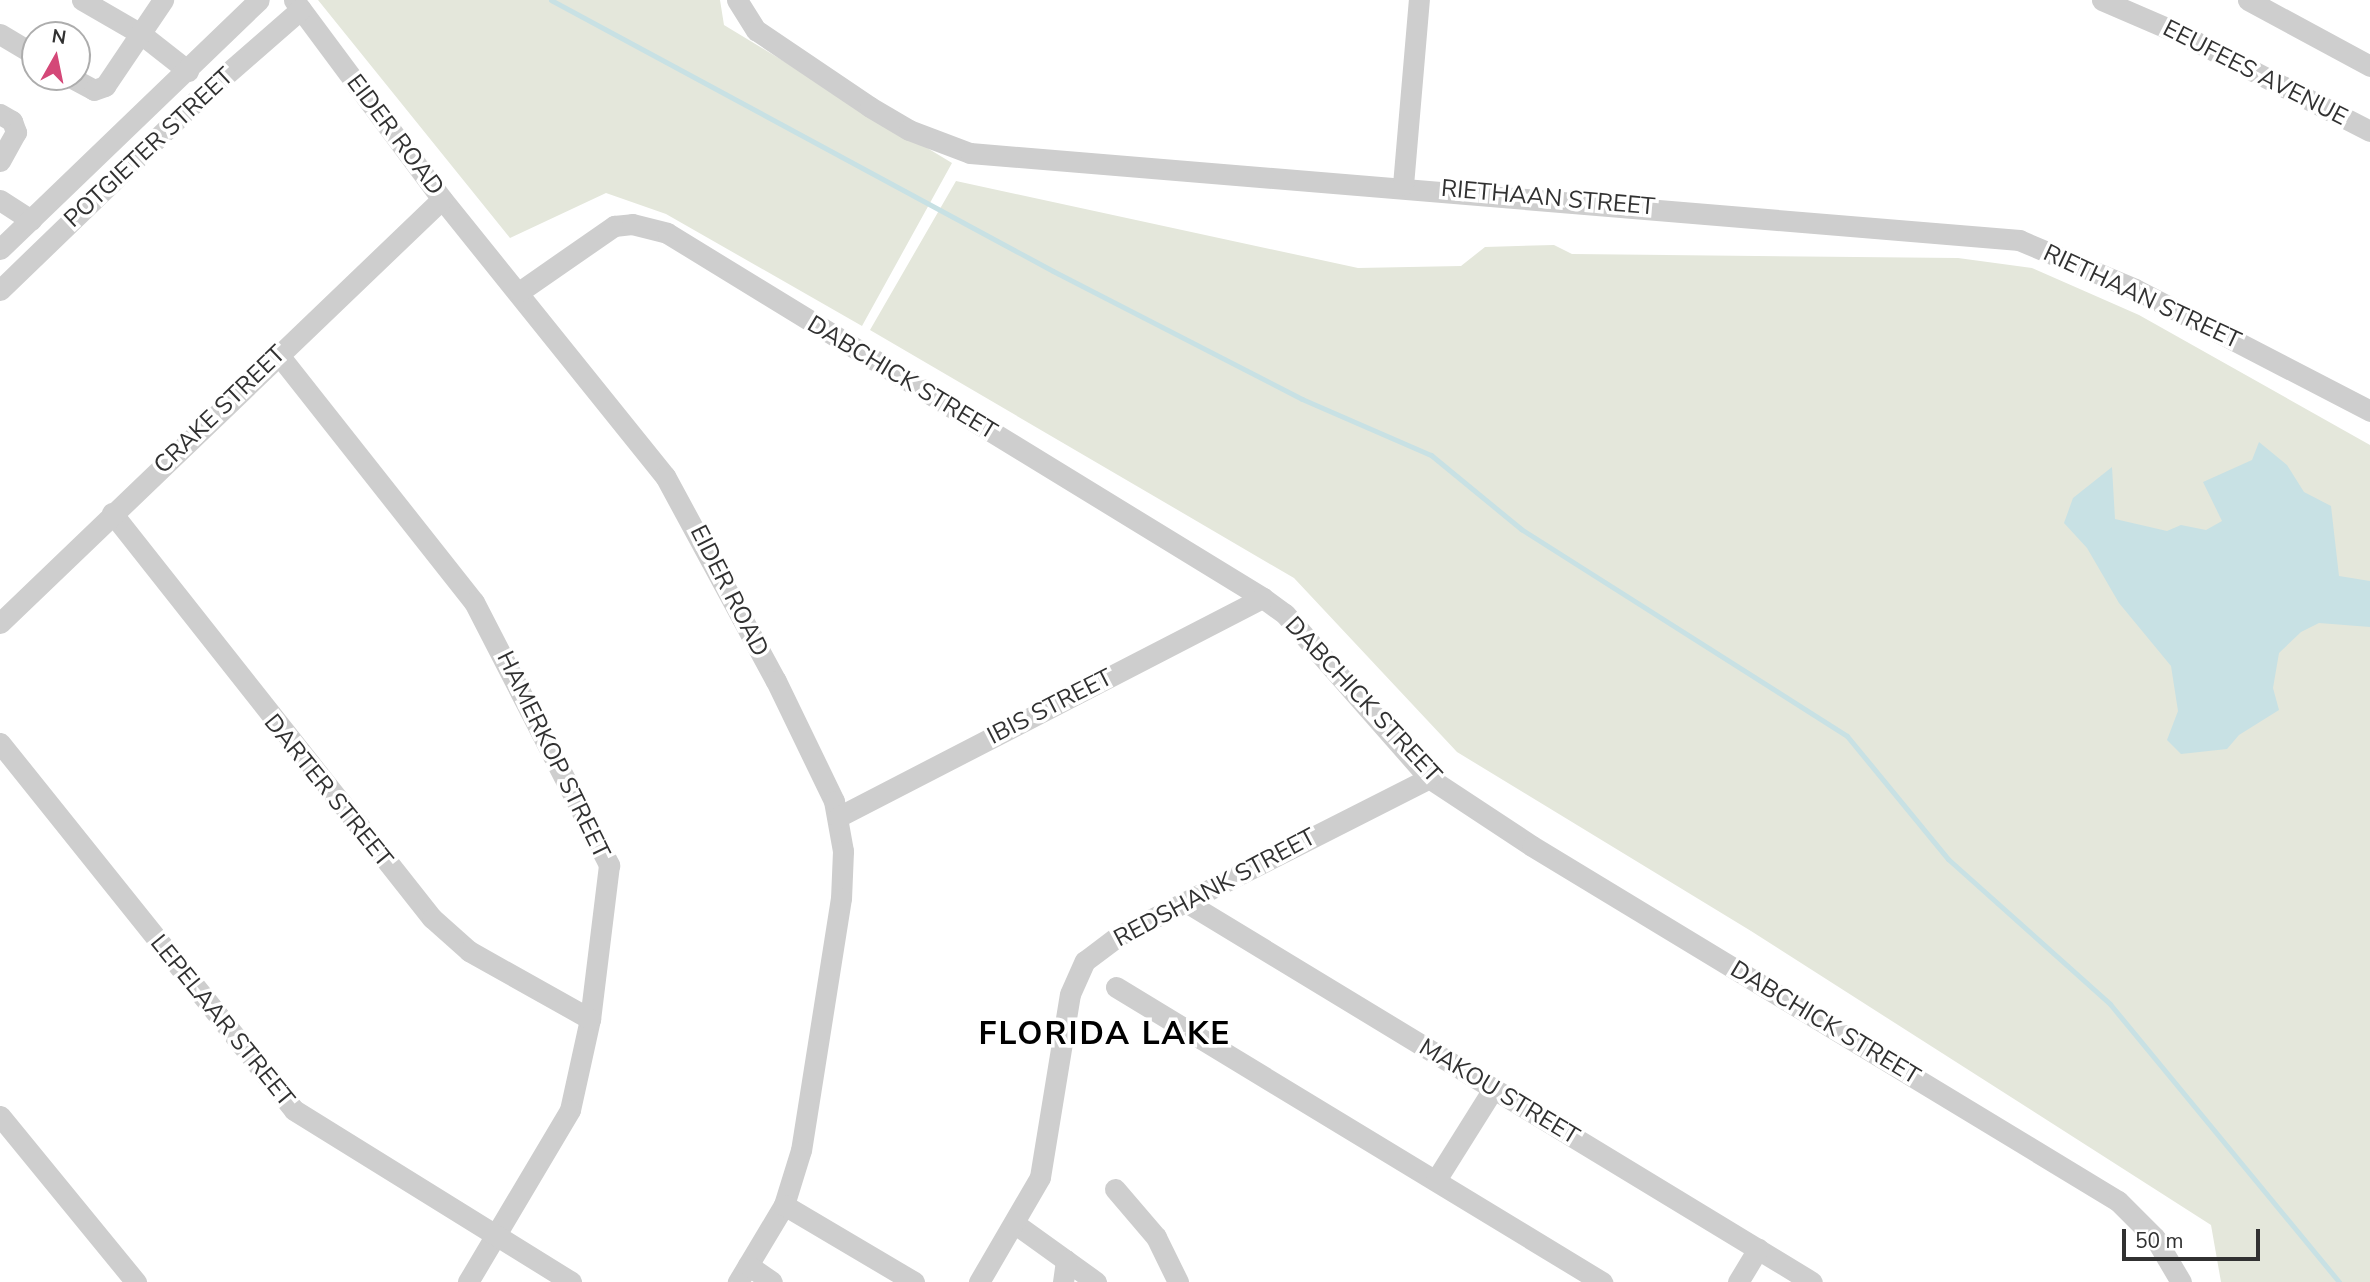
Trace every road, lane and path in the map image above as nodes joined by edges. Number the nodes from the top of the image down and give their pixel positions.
1 (82, 0) edge
2 (163, 0) edge
3 (259, 0) edge
4 (737, 0) edge
5 (1419, 0) edge
6 (2102, 0) edge
7 (2248, 0) edge
8 (298, 4) edge
9 (0, 34) edge
10 (141, 34) junction
11 (21, 47) edge
12 (2370, 66) edge
13 (188, 71) junction
14 (91, 88) edge
15 (0, 114) edge
16 (2370, 131) edge
17 (0, 161) edge
18 (1403, 185) junction
19 (442, 199) junction
20 (0, 200) edge
21 (31, 220) junction
22 (0, 249) edge
23 (0, 290) edge
24 (519, 292) junction
25 (278, 354) junction
26 (2370, 411) edge
27 (112, 513) junction
28 (1263, 598) junction
29 (0, 622) edge
30 (0, 743) edge
31 (1429, 778) junction
32 (838, 817) junction
33 (1186, 902) junction
34 (1116, 987) dead end
35 (590, 1019) junction
36 (1493, 1089) junction
37 (0, 1116) edge
38 (1436, 1180) junction
39 (1115, 1189) dead end
40 (784, 1205) junction
41 (1014, 1223) junction
42 (494, 1235) junction
43 (1758, 1249) junction
44 (1066, 1260) junction
45 (743, 1274) edge
46 (774, 1281) edge
47 (136, 1282) edge
48 (468, 1282) edge
49 (571, 1282) edge
50 (914, 1282) edge
51 (979, 1282) edge
52 (1063, 1282) edge
53 (1096, 1282) edge
54 (1178, 1282) edge
55 (1602, 1282) edge
56 (1738, 1282) edge
57 (1812, 1282) edge
58 (2181, 1282) edge

1 - 10 street
2 - 10 street
3 - 13 street, POTGIETER STREET
4 - 18 street, RIETHAAN STREET
5 - 18 street
6 - 16 street, EEUFEES AVENUE
7 - 12 street
8 - 19 street, EIDER ROAD
8 - 23 street, POTGIETER STREET
9 - 11 street
10 - 13 street
10 - 14 street
13 - 21 street, POTGIETER STREET
15 - 17 street
18 - 26 street, RIETHAAN STREET
19 - 24 street, EIDER ROAD
19 - 25 street, CRAKE STREET
20 - 21 street
21 - 22 street, POTGIETER STREET
24 - 28 street, DABCHICK STREET
24 - 32 street, EIDER ROAD
25 - 27 street, CRAKE STREET
25 - 35 street, HAMERKOP STREET
27 - 29 street, CRAKE STREET
27 - 35 street, DARTER STREET
28 - 31 street, DABCHICK STREET
28 - 32 street, IBIS STREET
30 - 42 street, LEPELAAR STREET
31 - 33 street, REDSHANK STREET
31 - 58 street, DABCHICK STREET
32 - 40 street, EIDER ROAD
33 - 36 street, MAKOU STREET
33 - 41 street, REDSHANK STREET
34 - 38 street
35 - 42 street, HAMERKOP STREET
36 - 38 street
36 - 43 street, MAKOU STREET
37 - 47 street
38 - 55 street
39 - 54 street
40 - 45 street, EIDER ROAD
40 - 50 street
41 - 44 street
41 - 51 street, REDSHANK STREET
42 - 48 street, HAMERKOP STREET
42 - 49 street, LEPELAAR STREET
43 - 56 street
43 - 57 street, MAKOU STREET
44 - 52 street
44 - 53 street
45 - 46 street

